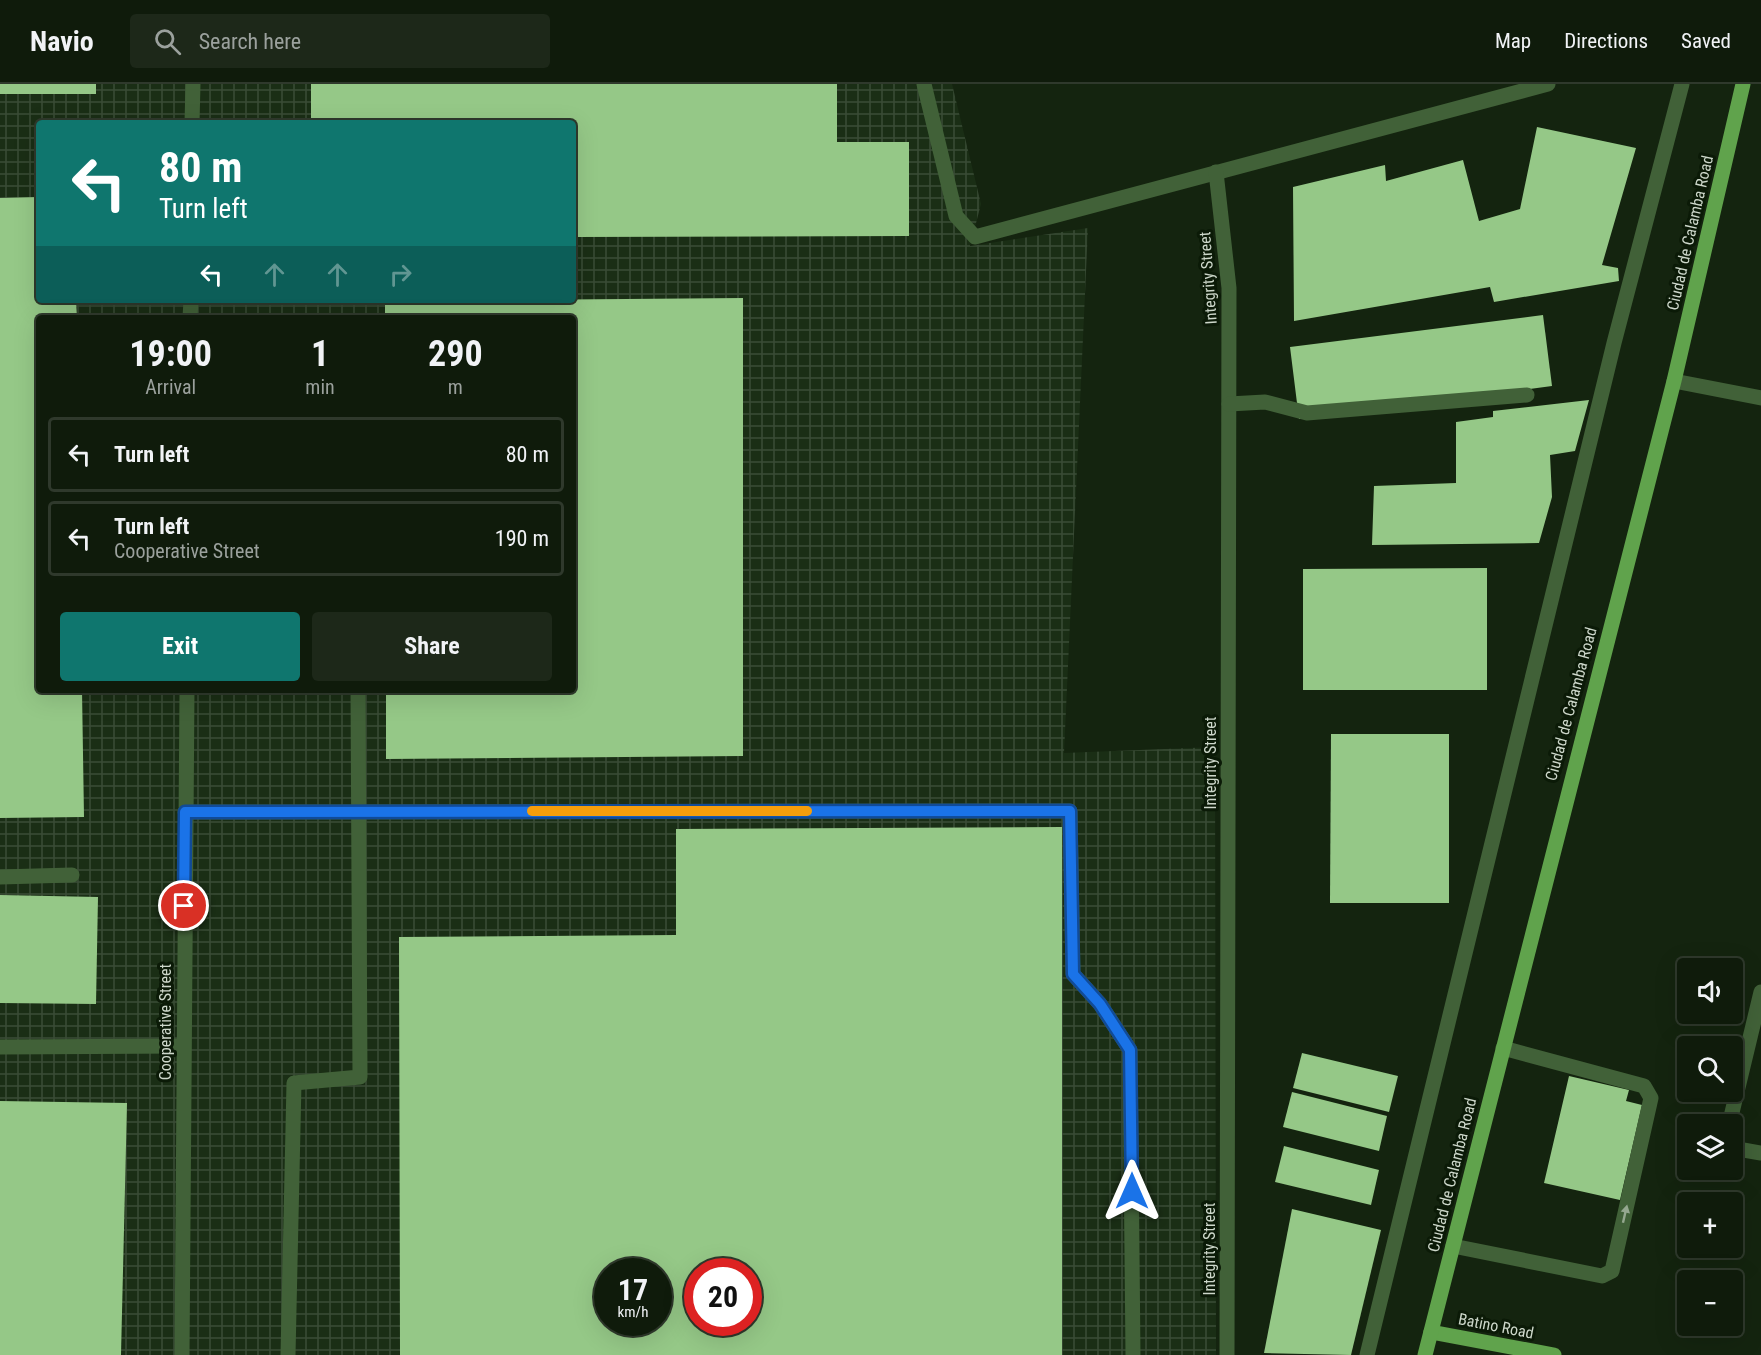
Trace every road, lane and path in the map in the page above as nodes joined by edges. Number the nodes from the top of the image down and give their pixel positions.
1 (193, 84) edge
2 (924, 84) edge
3 (1548, 84) edge
4 (1682, 84) edge
5 (1743, 84) edge
6 (192, 120) edge
7 (1216, 172) junction
8 (1674, 381) junction
9 (1527, 395) dead end
10 (1761, 398) edge
11 (1229, 404) junction
12 (187, 693) edge
13 (358, 693) edge
14 (358, 811) junction
15 (185, 812) junction
16 (72, 875) dead end
17 (0, 877) edge
18 (1761, 992) edge
19 (1758, 1019) edge
20 (183, 1046) junction
21 (0, 1047) edge
22 (1503, 1048) junction
23 (1732, 1114) edge
24 (1743, 1151) edge
25 (1761, 1153) edge
26 (1453, 1246) junction
27 (1431, 1332) junction
28 (182, 1355) edge
29 (288, 1355) edge
30 (1133, 1355) edge
31 (1227, 1355) edge
32 (1367, 1355) edge
33 (1425, 1355) edge
34 (1554, 1355) edge

1 - 6 street
2 - 7 street
3 - 7 street
4 - 32 street
5 - 8 main road, Ciudad de Calamba Road
7 - 11 street, Integrity Street
8 - 10 street
8 - 22 main road, Ciudad de Calamba Road
9 - 11 street
11 - 31 street, Integrity Street
12 - 15 street, Cooperative Street
13 - 14 street
14 - 15 street
14 - 29 street
14 - 30 street
15 - 20 street, Cooperative Street
16 - 17 street
18 - 19 street
19 - 23 street
20 - 21 street
20 - 28 street, Cooperative Street
22 - 26 main road, Ciudad de Calamba Road
26 -> 22 street
24 - 25 street
26 - 27 main road, Ciudad de Calamba Road
27 - 33 main road, Ciudad de Calamba Road
27 - 34 main road, Batino Road

